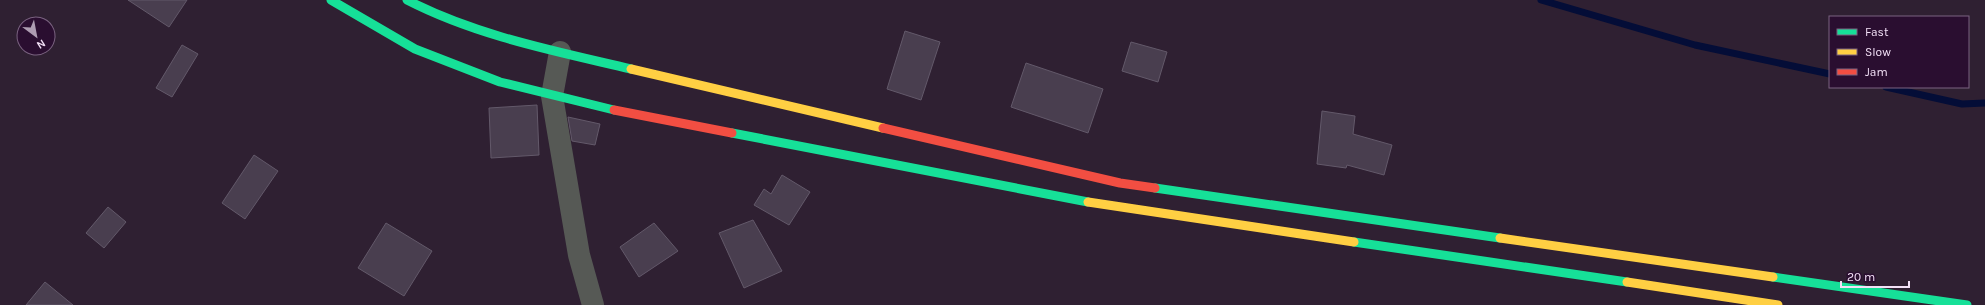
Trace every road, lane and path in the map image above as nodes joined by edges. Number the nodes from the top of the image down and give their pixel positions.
1 (331, 0) edge
2 (407, 0) edge
3 (560, 52) junction
4 (552, 96) junction
5 (593, 305) edge
6 (1778, 305) edge
7 (1967, 305) edge

1 - 4 main road
2 - 3 main road
3 - 4 street
3 - 7 main road
4 - 5 street
4 - 6 main road

